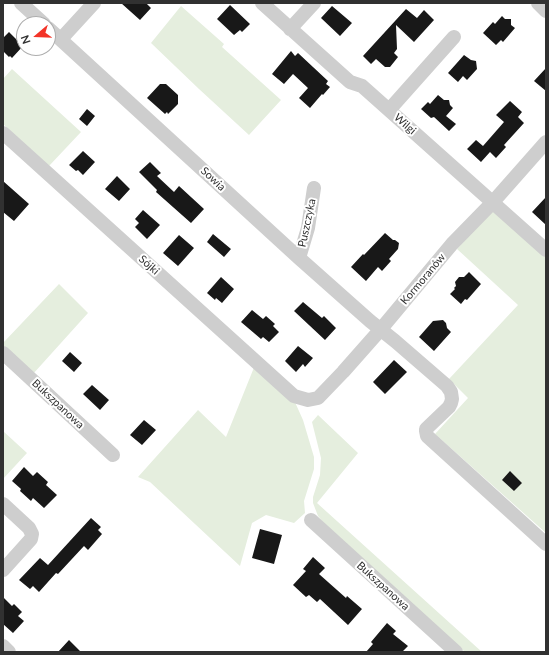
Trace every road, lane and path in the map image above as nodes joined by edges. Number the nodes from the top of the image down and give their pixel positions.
1 (21, 3) edge
2 (94, 3) edge
3 (262, 3) edge
4 (314, 3) edge
5 (538, 3) edge
6 (546, 11) edge
7 (35, 16) edge
8 (290, 29) junction
9 (56, 35) edge
10 (454, 37) dead end
11 (61, 39) junction
12 (389, 110) junction
13 (3, 133) edge
14 (546, 142) edge
15 (314, 188) dead end
16 (493, 202) junction
17 (546, 250) edge
18 (299, 258) junction
19 (381, 329) junction
20 (3, 353) edge
21 (294, 396) joint
22 (113, 455) dead end
23 (3, 504) edge
24 (311, 520) dead end
25 (546, 544) edge
26 (3, 570) edge
27 (3, 646) edge
28 (9, 652) edge
29 (456, 652) edge

1 - 7 street
2 - 11 street
3 - 8 street, Wilgi
4 - 8 street
5 - 6 street
8 - 12 street, Wilgi
9 - 11 street, Sowia
10 - 12 street
11 - 18 street, Sowia
12 - 16 street, Wilgi
13 - 21 street, Sójki
14 - 16 street, Kormoranów
15 - 18 street, Puszczyka
16 - 17 street, Wilgi
16 - 19 street, Kormoranów
18 - 19 street, Sowia
19 - 21 street, Kormoranów
19 - 25 street, Sowia
20 - 22 street, Bukszpanowa
23 - 26 street
24 - 29 street, Bukszpanowa
27 - 28 street

